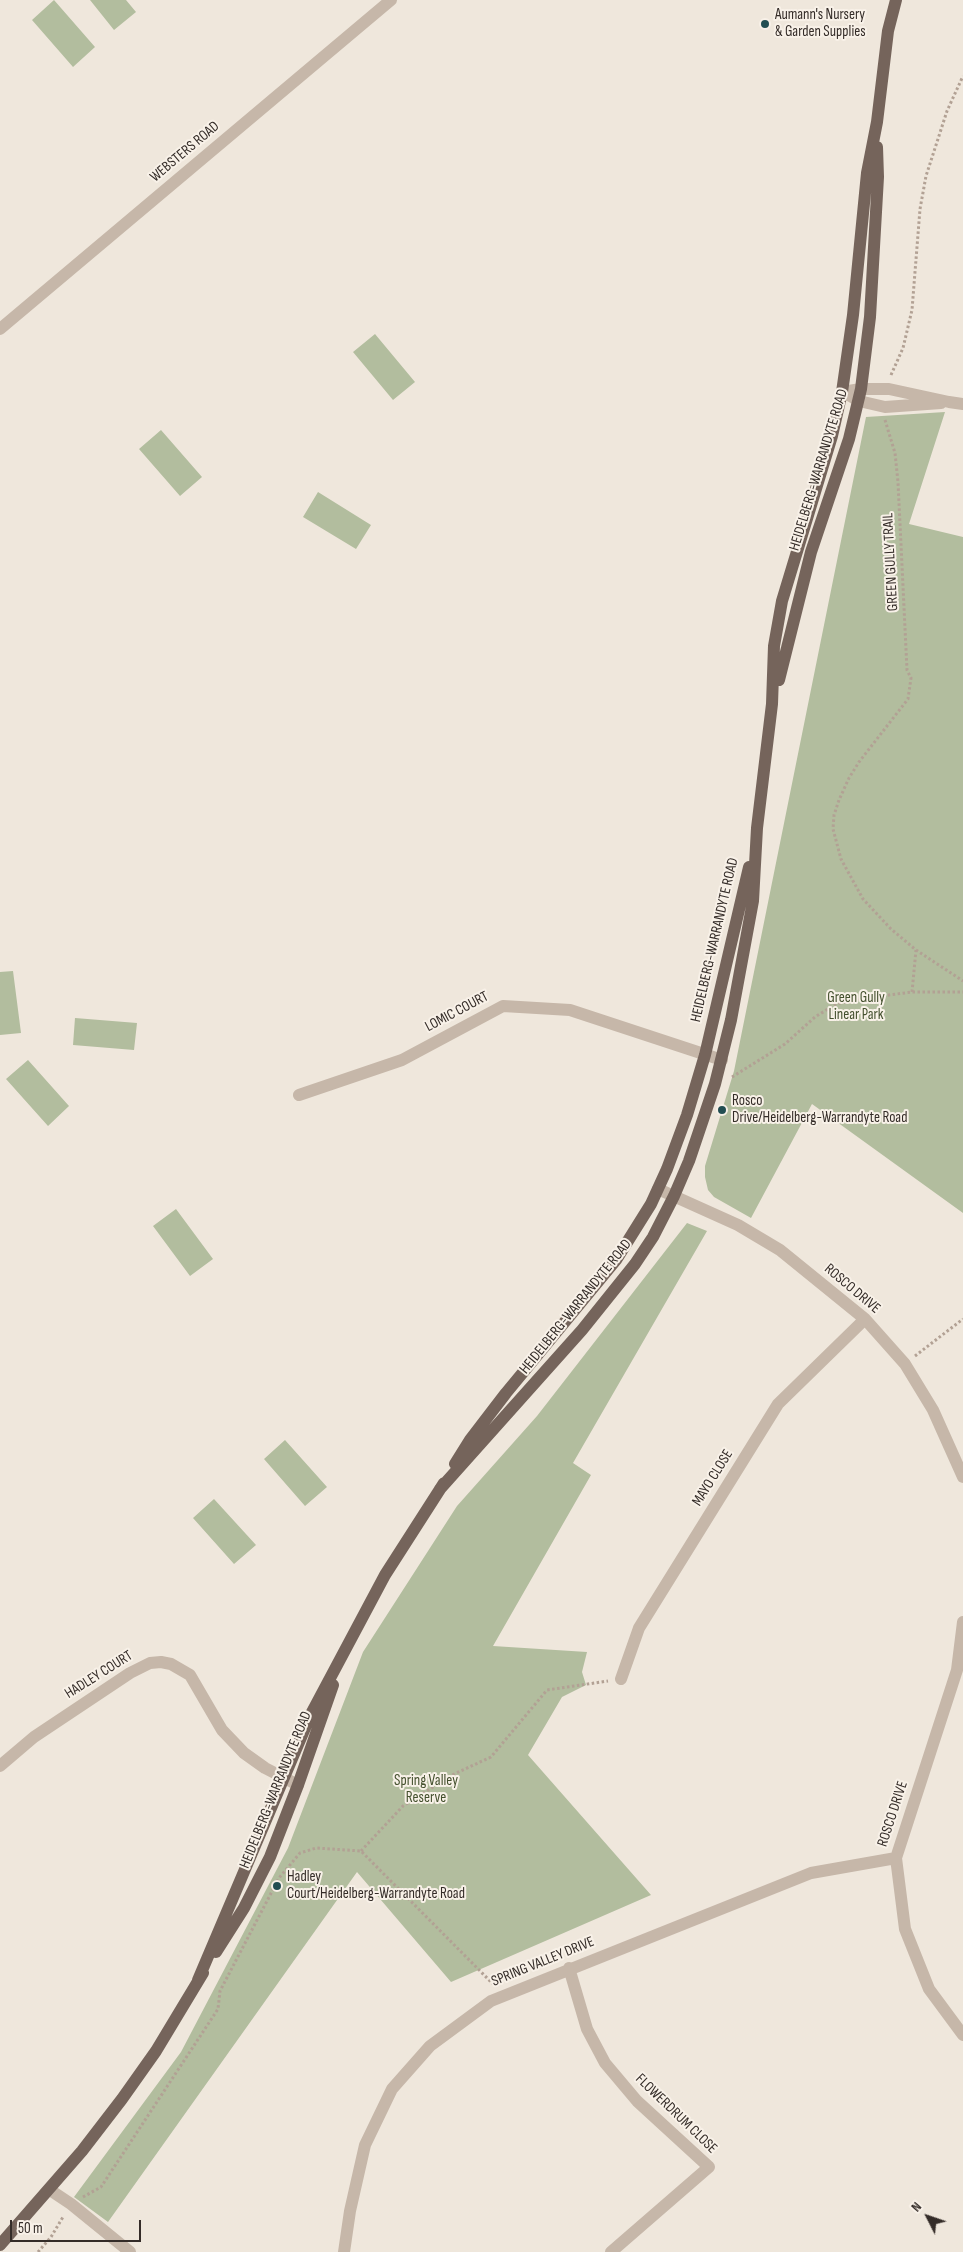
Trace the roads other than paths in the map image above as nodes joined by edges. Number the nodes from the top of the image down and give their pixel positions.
1 (391, 0) edge
2 (896, 0) edge
3 (877, 122) junction
4 (0, 329) edge
5 (842, 392) junction
6 (860, 395) junction
7 (949, 402) junction
8 (963, 404) edge
9 (772, 704) junction
10 (757, 828) junction
11 (705, 1055) junction
12 (722, 1060) junction
13 (299, 1095) dead end
14 (658, 1189) junction
15 (674, 1196) junction
16 (865, 1319) junction
17 (963, 1477) edge
18 (440, 1489) junction
19 (963, 1622) edge
20 (341, 1658) junction
21 (960, 1671) edge
22 (621, 1679) road end
23 (0, 1766) edge
24 (285, 1778) junction
25 (298, 1785) junction
26 (896, 1858) junction
27 (569, 1968) junction
28 (198, 1980) junction
29 (963, 2035) edge
30 (50, 2190) junction
31 (0, 2245) edge
32 (130, 2252) edge
33 (344, 2252) edge
34 (611, 2252) edge

1 - 4 street, WEBSTERS ROAD
2 - 3 main road, HEIDELBERG-WARRANDYTE ROAD
3 - 5 main road, HEIDELBERG-WARRANDYTE ROAD
3 - 6 main road, HEIDELBERG-WARRANDYTE ROAD
5 - 6 street
5 - 9 main road, HEIDELBERG-WARRANDYTE ROAD
6 - 7 street
6 - 7 street
6 - 9 main road, HEIDELBERG-WARRANDYTE ROAD
7 - 8 street
9 - 10 main road, HEIDELBERG-WARRANDYTE ROAD
10 - 11 main road, HEIDELBERG-WARRANDYTE ROAD
10 - 12 main road, HEIDELBERG-WARRANDYTE ROAD
11 - 12 street, LOMIC COURT
11 - 13 street, LOMIC COURT
11 - 14 main road, HEIDELBERG-WARRANDYTE ROAD
12 - 15 main road, HEIDELBERG-WARRANDYTE ROAD
14 - 15 street, ROSCO DRIVE
14 - 18 main road, HEIDELBERG-WARRANDYTE ROAD
15 - 16 street, ROSCO DRIVE
15 - 18 main road, HEIDELBERG-WARRANDYTE ROAD
16 - 17 street, ROSCO DRIVE
16 - 22 street, MAYO CLOSE
18 - 20 main road, HEIDELBERG-WARRANDYTE ROAD
19 - 21 street, ROSCO DRIVE
20 - 24 main road, HEIDELBERG-WARRANDYTE ROAD
20 - 25 main road, HEIDELBERG-WARRANDYTE ROAD
21 - 26 street, ROSCO DRIVE
23 - 24 street, HADLEY COURT
24 - 25 street, HADLEY COURT
24 - 28 main road, HEIDELBERG-WARRANDYTE ROAD
25 - 28 main road, HEIDELBERG-WARRANDYTE ROAD
26 - 27 street, SPRING VALLEY DRIVE
26 - 29 street, ROSCO DRIVE
27 - 33 street, SPRING VALLEY DRIVE
27 - 34 street, FLOWERDRUM CLOSE
28 - 30 main road, HEIDELBERG-WARRANDYTE ROAD
30 - 31 main road, HEIDELBERG-WARRANDYTE ROAD
30 - 32 street

